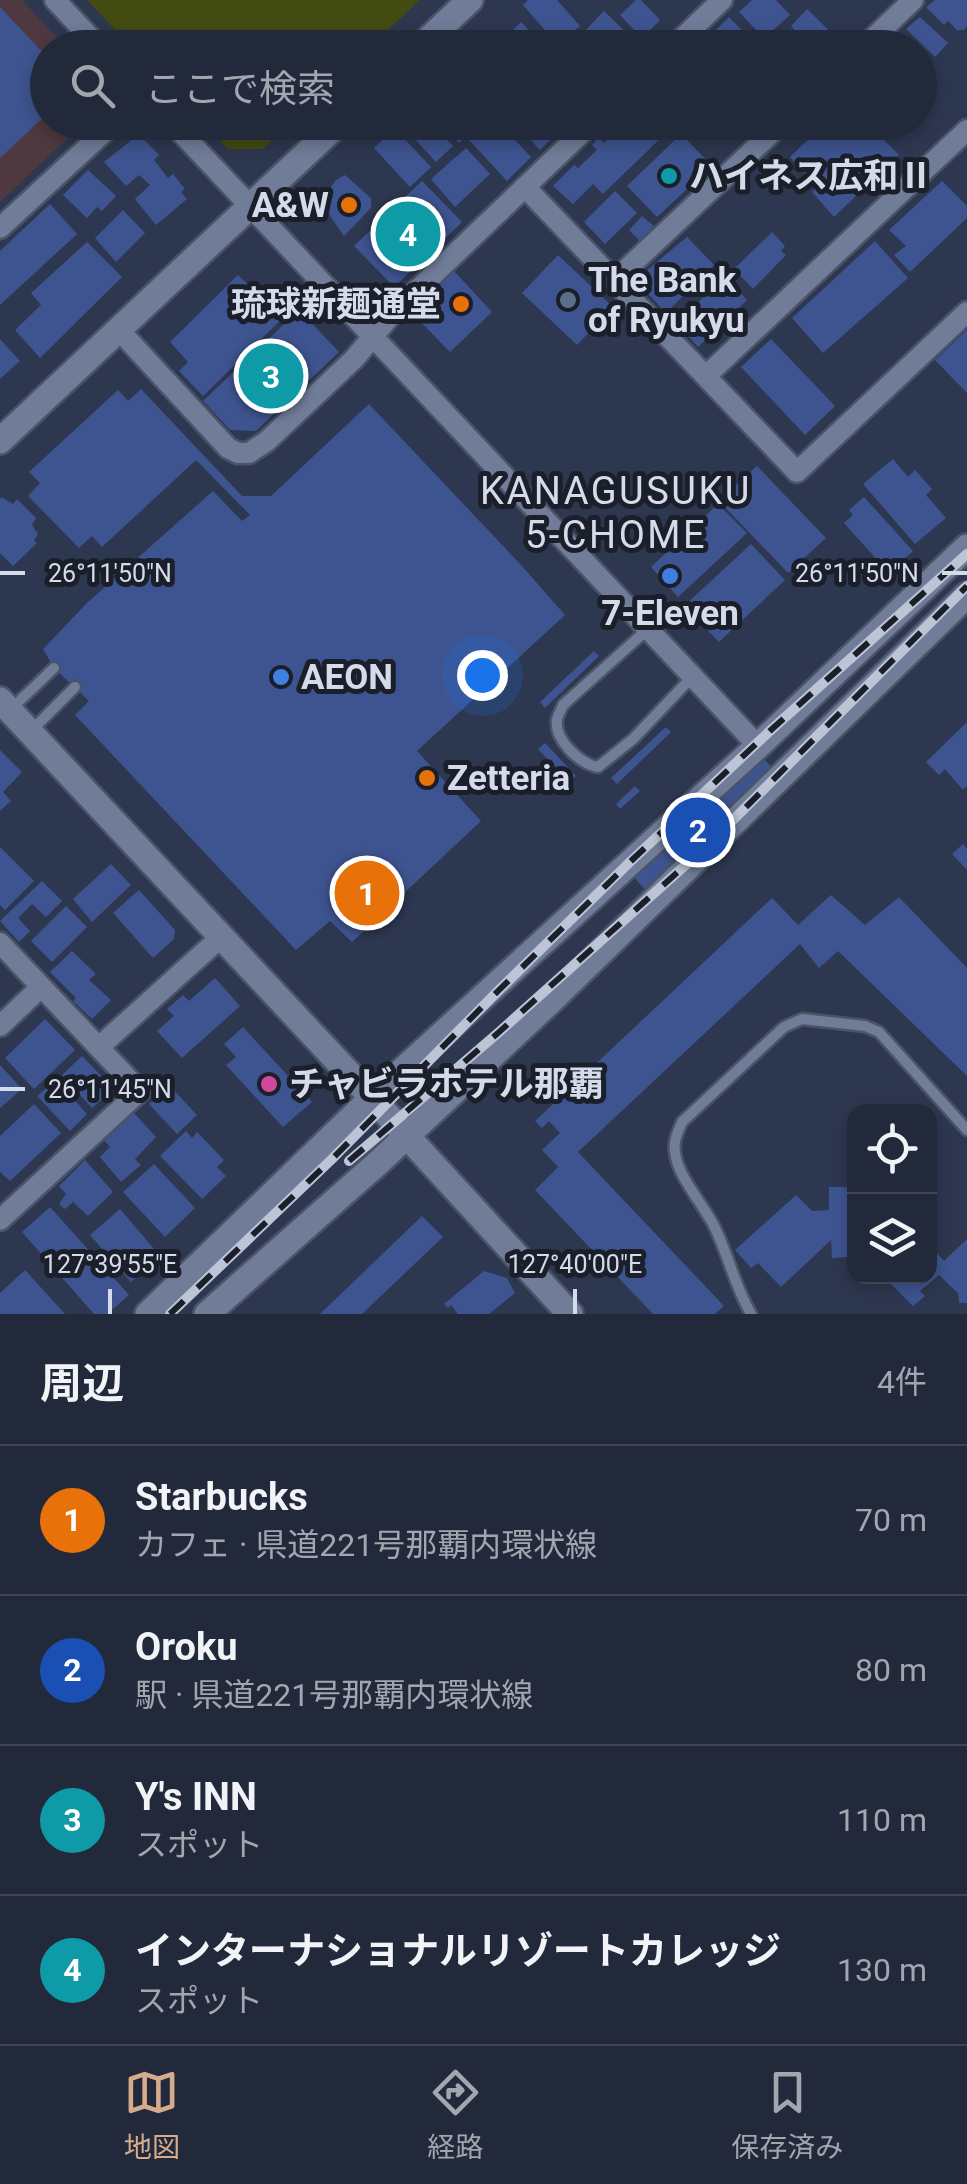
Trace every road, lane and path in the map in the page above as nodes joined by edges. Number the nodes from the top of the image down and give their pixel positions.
1 (55, 0) edge
2 (470, 0) edge
3 (722, 0) edge
4 (914, 0) edge
5 (83, 30) edge
6 (438, 30) edge
7 (691, 30) edge
8 (882, 30) edge
9 (967, 130) edge
10 (94, 140) edge
11 (188, 140) edge
12 (321, 140) edge
13 (574, 140) edge
14 (764, 140) edge
15 (525, 187) junction
16 (251, 207) junction
17 (3, 219) edge
18 (615, 280) junction
19 (967, 312) edge
20 (118, 330) junction
21 (374, 337) junction
22 (706, 376) junction
23 (0, 441) edge
24 (967, 548) edge
25 (967, 595) edge
26 (649, 629) junction
27 (54, 668) dead end
28 (692, 676) junction
29 (74, 687) dead end
30 (5, 705) edge
31 (30, 732) junction
32 (758, 746) junction
33 (221, 937) junction
34 (0, 943) edge
35 (41, 987) junction
36 (0, 1026) edge
37 (100, 1047) junction
38 (372, 1098) junction
39 (967, 1130) edge
40 (406, 1136) junction
41 (0, 1220) edge
42 (148, 1314) edge
43 (207, 1314) edge
44 (570, 1314) edge
45 (751, 1314) edge

1 - 5 street
2 - 6 main road
3 - 7 street
4 - 8 street
9 - 22 street
10 - 17 street
11 - 16 street
12 - 16 main road
13 - 15 street
14 - 18 street
15 - 18 street
15 - 21 street
16 - 20 main road
16 - 21 street
18 - 22 street
19 - 22 street
20 - 21 street
20 - 23 main road
21 - 26 street
24 - 32 main road
25 - 40 main road
26 - 28 street
26 - 28 lane
27 - 30 lane
28 - 32 street
29 - 31 lane
30 - 31 main road
31 - 33 main road
32 - 38 main road
33 - 37 street
33 - 38 main road
34 - 35 street
35 - 36 street
35 - 37 street
37 - 41 street
38 - 40 main road
38 - 42 main road
39 - 45 lane
40 - 43 main road
40 - 44 main road

